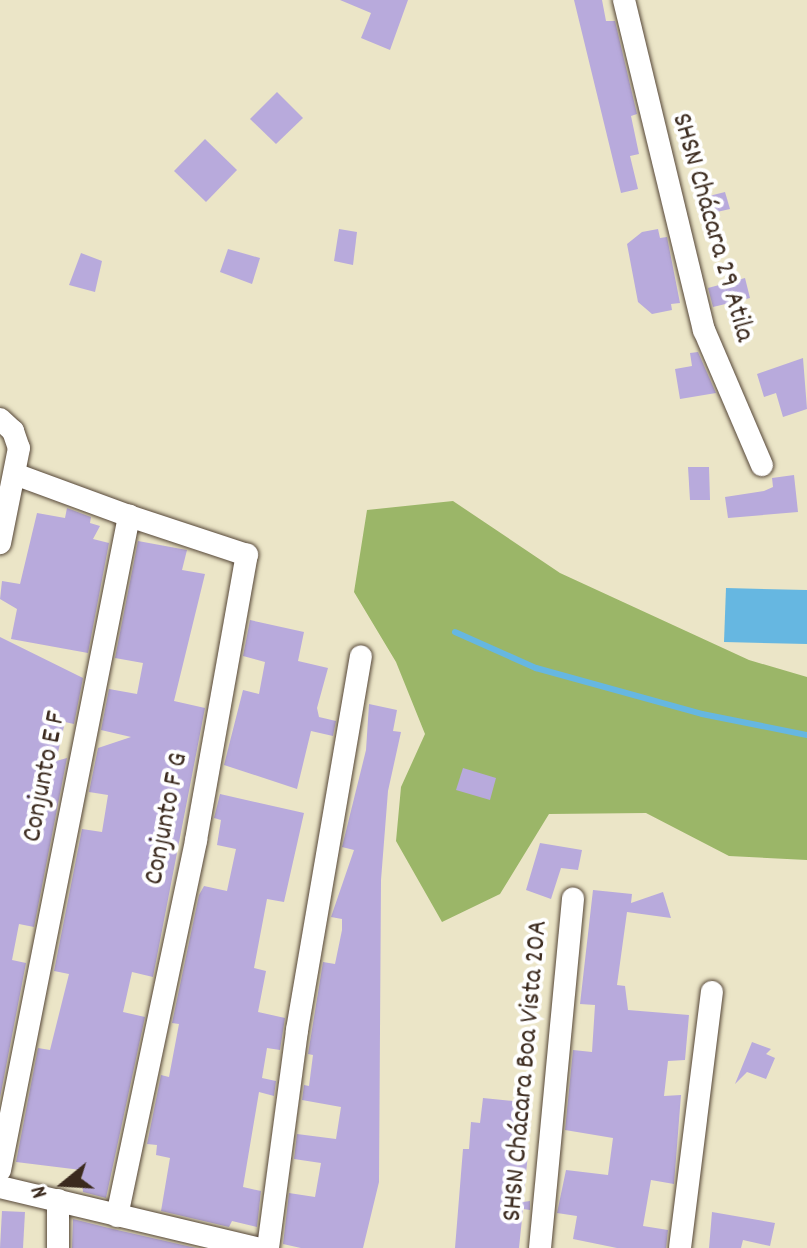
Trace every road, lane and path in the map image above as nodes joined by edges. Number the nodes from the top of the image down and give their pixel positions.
1 (624, 0) edge
2 (0, 419) edge
3 (762, 465) dead end
4 (15, 474) junction
5 (129, 516) junction
6 (0, 543) edge
7 (361, 656) dead end
8 (573, 899) dead end
9 (712, 992) dead end
10 (0, 1170) edge
11 (0, 1187) edge
12 (58, 1200) junction
13 (117, 1216) junction
14 (164, 1238) edge
15 (232, 1245) edge
16 (58, 1248) edge
17 (256, 1248) edge
18 (268, 1248) edge
19 (540, 1248) edge
20 (680, 1248) edge

1 - 3 street, SHSN Chácara 29 Atila
2 - 4 street
4 - 5 street
4 - 6 street
5 - 10 street, Conjunto E F
5 - 13 street, Conjunto F G
7 - 18 street
8 - 19 street, SHSN Chácara Boa Vista 20A
9 - 20 street
11 - 12 street
12 - 13 street
12 - 16 street
13 - 14 street
14 - 15 street
15 - 17 street

